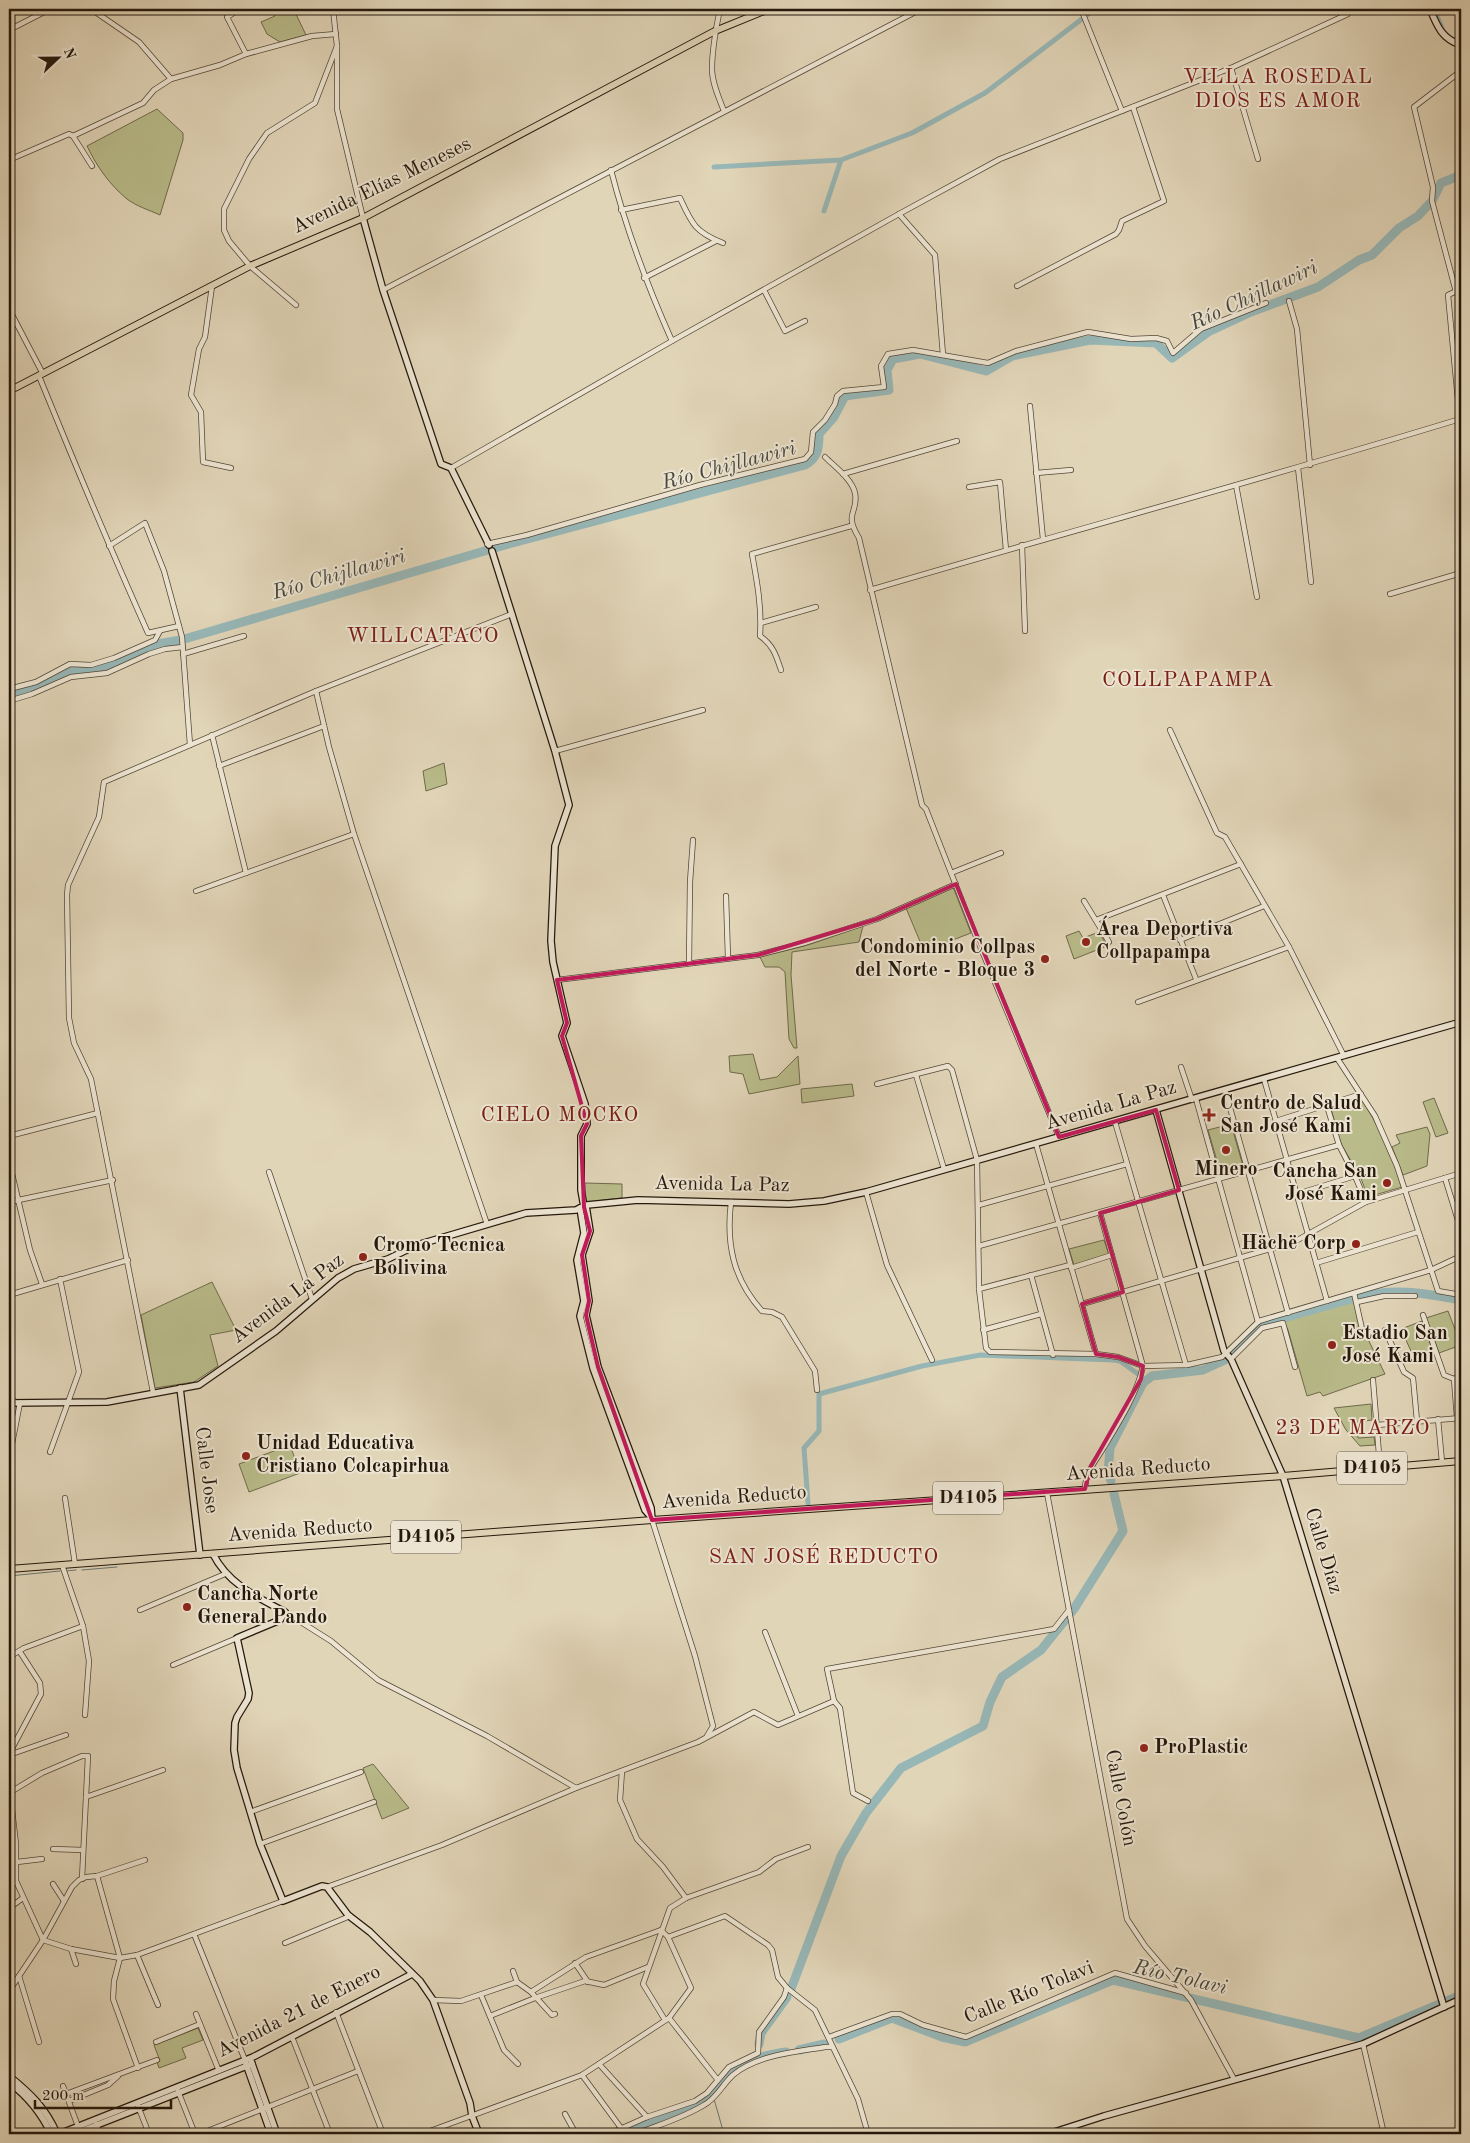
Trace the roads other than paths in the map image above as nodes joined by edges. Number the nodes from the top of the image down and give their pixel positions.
1 (50, 9) edge
2 (91, 9) edge
3 (240, 9) edge
4 (333, 9) edge
5 (720, 9) edge
6 (769, 9) edge
7 (921, 9) edge
8 (1350, 9) edge
9 (1430, 9) edge
10 (1082, 10) edge
11 (9, 30) edge
12 (715, 31) junction
13 (336, 34) junction
14 (1461, 45) edge
15 (337, 46) junction
16 (246, 54) junction
17 (1231, 68) junction
18 (1461, 70) edge
19 (171, 78) junction
20 (1133, 107) junction
21 (724, 111) junction
22 (1122, 111) junction
23 (73, 136) junction
24 (1258, 159) dead end
25 (9, 160) edge
26 (92, 166) dead end
27 (611, 170) junction
28 (621, 210) junction
29 (899, 214) junction
30 (363, 218) junction
31 (716, 240) junction
32 (723, 244) dead end
33 (250, 266) junction
34 (644, 278) junction
35 (212, 286) junction
36 (1017, 286) dead end
37 (1461, 289) edge
38 (383, 290) junction
39 (764, 290) junction
40 (1456, 292) junction
41 (1289, 301) dead end
42 (1266, 303) dead end
43 (296, 305) dead end
44 (9, 308) edge
45 (806, 321) dead end
46 (672, 340) junction
47 (943, 355) junction
48 (41, 375) junction
49 (9, 391) edge
50 (1030, 406) dead end
51 (1460, 419) junction
52 (1461, 432) edge
53 (957, 441) dead end
54 (825, 457) dead end
55 (1310, 465) junction
56 (231, 468) dead end
57 (451, 468) junction
58 (1298, 468) junction
59 (1071, 470) dead end
60 (1036, 473) junction
61 (843, 474) junction
62 (1236, 485) junction
63 (969, 487) dead end
64 (851, 526) junction
65 (1043, 539) junction
66 (1022, 545) junction
67 (109, 546) junction
68 (489, 547) junction
69 (1006, 550) junction
70 (1461, 572) edge
71 (1311, 582) dead end
72 (870, 590) junction
73 (1390, 594) dead end
74 (1257, 597) dead end
75 (816, 606) dead end
76 (512, 614) junction
77 (761, 623) junction
78 (179, 626) junction
79 (160, 631) junction
80 (1025, 631) dead end
81 (244, 636) dead end
82 (183, 646) junction
83 (183, 654) junction
84 (781, 670) dead end
85 (9, 689) edge
86 (316, 691) junction
87 (9, 701) edge
88 (703, 710) dead end
89 (324, 726) junction
90 (1170, 730) dead end
91 (212, 735) junction
92 (190, 745) junction
93 (555, 751) junction
94 (219, 766) junction
95 (354, 834) junction
96 (694, 840) dead end
97 (1001, 853) dead end
98 (1240, 864) junction
99 (246, 873) junction
100 (951, 873) junction
101 (956, 884) junction
102 (196, 891) dead end
103 (1163, 895) junction
104 (726, 896) dead end
105 (1084, 901) dead end
106 (1264, 906) junction
107 (1096, 920) junction
108 (1180, 940) junction
109 (1109, 942) dead end
110 (1289, 946) junction
111 (728, 958) junction
112 (689, 963) junction
113 (1196, 979) junction
114 (557, 980) junction
115 (1138, 1002) dead end
116 (1461, 1022) edge
117 (1344, 1056) junction
118 (1337, 1058) junction
119 (1181, 1067) dead end
120 (916, 1074) junction
121 (1264, 1079) junction
122 (877, 1084) dead end
123 (1225, 1090) junction
124 (1361, 1094) junction
125 (1194, 1099) junction
126 (1327, 1106) junction
127 (1156, 1110) junction
128 (98, 1114) junction
129 (1276, 1120) junction
130 (1115, 1122) junction
131 (9, 1136) edge
132 (1059, 1137) junction
133 (1036, 1144) junction
134 (1339, 1145) junction
135 (977, 1160) junction
136 (1287, 1160) junction
137 (9, 1161) edge
138 (1127, 1164) junction
139 (944, 1169) junction
140 (1248, 1170) junction
141 (269, 1172) dead end
142 (1461, 1173) edge
143 (1355, 1176) junction
144 (1218, 1178) junction
145 (1445, 1178) junction
146 (112, 1180) junction
147 (1048, 1186) junction
148 (1179, 1190) junction
149 (1406, 1190) junction
150 (866, 1192) junction
151 (1297, 1194) junction
152 (18, 1200) junction
153 (9, 1202) edge
154 (731, 1202) junction
155 (1138, 1202) junction
156 (1366, 1202) junction
157 (979, 1205) junction
158 (583, 1207) junction
159 (1100, 1213) junction
160 (487, 1224) junction
161 (1059, 1225) junction
162 (1461, 1230) edge
163 (1418, 1232) junction
164 (1308, 1234) junction
165 (979, 1246) junction
166 (1270, 1250) junction
167 (1112, 1256) junction
168 (1461, 1256) edge
169 (1240, 1258) junction
170 (128, 1260) junction
171 (1316, 1262) junction
172 (1070, 1266) junction
173 (1201, 1270) junction
174 (1431, 1270) junction
175 (1031, 1275) junction
176 (60, 1279) junction
177 (1161, 1281) junction
178 (42, 1284) junction
179 (979, 1289) junction
180 (1122, 1292) junction
181 (1354, 1293) junction
182 (9, 1295) edge
183 (1461, 1295) edge
184 (1415, 1296) dead end
185 (312, 1299) junction
186 (1327, 1301) junction
187 (1357, 1302) junction
188 (1082, 1304) junction
189 (1288, 1312) junction
190 (1042, 1314) junction
191 (1423, 1315) dead end
192 (1258, 1322) junction
193 (1362, 1329) dead end
194 (983, 1330) junction
195 (1385, 1330) dead end
196 (1053, 1354) junction
197 (1096, 1354) junction
198 (1227, 1354) junction
199 (1231, 1359) junction
200 (932, 1360) dead end
201 (1186, 1365) junction
202 (1144, 1366) junction
203 (1295, 1367) dead end
204 (1454, 1379) junction
205 (1373, 1380) dead end
206 (1461, 1380) edge
207 (180, 1388) junction
208 (816, 1390) dead end
209 (154, 1392) junction
210 (9, 1394) edge
211 (14, 1403) edge
212 (69, 1403) junction
213 (1459, 1418) edge
214 (1438, 1419) junction
215 (9, 1421) edge
216 (1417, 1421) junction
217 (1377, 1425) junction
218 (50, 1452) dead end
219 (9, 1459) edge
220 (1461, 1460) edge
221 (1442, 1462) junction
222 (1380, 1467) junction
223 (1283, 1476) junction
224 (1084, 1489) junction
225 (1047, 1492) junction
226 (65, 1498) dead end
227 (652, 1520) junction
228 (213, 1554) junction
229 (200, 1555) junction
230 (74, 1564) junction
231 (62, 1565) junction
232 (9, 1569) edge
233 (225, 1574) junction
234 (140, 1610) dead end
235 (1069, 1610) junction
236 (285, 1612) junction
237 (83, 1626) junction
238 (765, 1632) dead end
239 (237, 1638) junction
240 (20, 1652) junction
241 (9, 1657) edge
242 (173, 1665) dead end
243 (834, 1701) junction
244 (85, 1714) dead end
245 (798, 1716) junction
246 (66, 1735) dead end
247 (706, 1737) junction
248 (9, 1755) edge
249 (163, 1770) dead end
250 (622, 1771) junction
251 (361, 1772) dead end
252 (576, 1788) junction
253 (9, 1792) edge
254 (86, 1797) junction
255 (868, 1801) dead end
256 (374, 1802) dead end
257 (250, 1812) junction
258 (260, 1844) junction
259 (808, 1848) dead end
260 (53, 1849) dead end
261 (83, 1850) junction
262 (42, 1859) dead end
263 (145, 1860) dead end
264 (17, 1862) junction
265 (97, 1876) junction
266 (82, 1879) junction
267 (53, 1884) dead end
268 (327, 1887) junction
269 (23, 1898) junction
270 (686, 1898) junction
271 (64, 1901) junction
272 (283, 1901) junction
273 (9, 1908) edge
274 (350, 1916) junction
275 (661, 1930) junction
276 (194, 1934) junction
277 (668, 1937) junction
278 (43, 1940) junction
279 (285, 1943) dead end
280 (72, 1949) junction
281 (137, 1955) junction
282 (120, 1958) junction
283 (575, 1963) junction
284 (76, 1964) dead end
285 (648, 1967) junction
286 (514, 1971) dead end
287 (412, 1974) junction
288 (19, 1976) junction
289 (517, 1982) junction
290 (588, 1982) junction
291 (787, 1988) junction
292 (9, 1991) edge
293 (530, 1992) junction
294 (1186, 1994) junction
295 (481, 1996) junction
296 (535, 1998) junction
297 (1461, 1999) edge
298 (432, 2000) junction
299 (1443, 2003) junction
300 (158, 2005) dead end
301 (336, 2012) junction
302 (196, 2014) dead end
303 (555, 2014) dead end
304 (490, 2016) junction
305 (667, 2019) junction
306 (200, 2024) junction
307 (292, 2037) junction
308 (829, 2037) junction
309 (40, 2042) dead end
310 (156, 2042) dead end
311 (1363, 2044) junction
312 (832, 2047) junction
313 (157, 2060) dead end
314 (248, 2062) junction
315 (518, 2064) dead end
316 (599, 2064) junction
317 (138, 2068) junction
318 (219, 2071) junction
319 (358, 2071) junction
320 (582, 2074) junction
321 (119, 2075) junction
322 (9, 2076) edge
323 (717, 2079) junction
324 (1234, 2079) junction
325 (9, 2082) edge
326 (63, 2086) dead end
327 (313, 2089) junction
328 (178, 2090) junction
329 (66, 2094) junction
330 (69, 2101) junction
331 (138, 2107) junction
332 (265, 2108) junction
333 (565, 2114) dead end
334 (472, 2116) junction
335 (647, 2117) junction
336 (95, 2123) junction
337 (624, 2127) junction
338 (80, 2129) junction
339 (51, 2134) edge
340 (58, 2134) edge
341 (74, 2134) edge
342 (100, 2134) edge
343 (149, 2134) edge
344 (195, 2134) edge
345 (200, 2134) edge
346 (271, 2134) edge
347 (277, 2134) edge
348 (330, 2134) edge
349 (383, 2134) edge
350 (422, 2134) edge
351 (479, 2134) edge
352 (576, 2134) edge
353 (609, 2134) edge
354 (628, 2134) edge
355 (636, 2134) edge
356 (868, 2134) edge
357 (1048, 2134) edge
358 (1384, 2134) edge

1 - 11 street
2 - 19 street
3 - 16 street
4 - 13 street
5 - 12 street
6 - 12 main road, Avenida Elías Meneses
7 - 21 street
8 - 17 street
9 - 14 street
10 - 22 street
12 - 21 street
12 - 30 main road, Avenida Elías Meneses
13 - 15 street
13 - 16 street
15 - 30 street
15 - 33 street
16 - 19 street
17 - 20 street
17 - 24 street
18 - 40 street
19 - 23 street
20 - 22 street
20 - 36 street
21 - 27 street
22 - 29 street
23 - 25 street
23 - 26 street
27 - 28 street
27 - 38 street
28 - 31 street
28 - 34 street
29 - 39 street
29 - 47 street
30 - 33 main road, Avenida Elías Meneses
30 - 38 street
31 - 32 street
31 - 34 street
33 - 35 main road, Avenida Elías Meneses
33 - 43 street
34 - 46 street
35 - 48 main road, Avenida Elías Meneses
35 - 56 street
37 - 40 street
38 - 57 street
39 - 45 street
39 - 46 street
40 - 51 street
41 - 55 street
42 - 47 street
44 - 48 street
46 - 57 street
47 - 68 street
48 - 49 main road, Avenida Elías Meneses
48 - 67 street
50 - 60 street
51 - 52 street
51 - 55 street
53 - 61 street
54 - 61 street
55 - 58 street
57 - 68 street
58 - 62 street
58 - 71 street
59 - 60 street
60 - 65 street
61 - 64 street
62 - 65 street
62 - 74 street
63 - 69 street
64 - 72 street
64 - 77 street
65 - 66 street
66 - 69 street
66 - 80 street
67 - 78 street
67 - 79 street
68 - 76 street
69 - 72 street
70 - 73 street
72 - 100 street
75 - 77 street
76 - 86 street
76 - 93 street
77 - 84 street
78 - 79 street
78 - 82 street
79 - 85 street
81 - 83 street
82 - 83 street
82 - 87 street
83 - 92 street
86 - 89 street
86 - 91 street
88 - 93 street
89 - 94 street
89 - 95 street
90 - 98 street
91 - 92 street
91 - 94 street
92 - 128 street
93 - 114 street
94 - 99 street
95 - 99 street
95 - 160 street
96 - 112 street
97 - 100 street
98 - 103 street
98 - 106 street
99 - 102 street
100 - 101 street
101 - 111 street
101 - 132 street
103 - 107 street
103 - 108 street
104 - 111 street
105 - 107 street
106 - 108 street
106 - 110 street
107 - 109 street
108 - 113 street
110 - 113 street
110 - 117 street
111 - 112 street
112 - 114 street
113 - 115 street
114 - 158 street
116 - 117 street, Avenida La Paz
117 - 118 street, Avenida La Paz
118 - 121 street, Avenida La Paz
118 - 124 street
119 - 125 street
120 - 122 street
120 - 135 street
120 - 139 street
121 - 123 street, Avenida La Paz
121 - 129 street
123 - 125 street, Avenida La Paz
123 - 140 street
124 - 126 street
124 - 149 street
125 - 127 street, Avenida La Paz
125 - 144 street
126 - 129 street
126 - 134 street
127 - 130 street, Avenida La Paz
127 - 148 street, Calle Díaz
128 - 131 street
128 - 146 street
129 - 136 street
130 - 132 street, Avenida La Paz
130 - 138 street
132 - 133 street, Avenida La Paz
133 - 135 street, Avenida La Paz
133 - 147 street
134 - 136 street
134 - 143 street
135 - 139 street, Avenida La Paz
135 - 157 street
136 - 140 street
136 - 151 street
137 - 152 street
138 - 147 street
138 - 155 street
139 - 150 street, Avenida La Paz
140 - 144 street
140 - 166 street
141 - 185 street
142 - 145 street
143 - 151 street
143 - 156 street
144 - 148 street
144 - 169 street
145 - 149 street
145 - 162 street
146 - 152 street
146 - 170 street
147 - 157 street
147 - 161 street
148 - 155 street
148 - 173 street, Calle Díaz
149 - 156 street
149 - 163 street
150 - 154 street, Avenida La Paz
150 - 200 street
151 - 164 street
152 - 153 street
152 - 178 street
154 - 158 street, Avenida La Paz
154 - 208 street
155 - 159 street
155 - 177 street
156 - 164 street
157 - 165 street
158 - 160 street, Avenida La Paz
158 - 227 street
159 - 161 street
159 - 167 street
160 - 185 street, Avenida La Paz
161 - 165 street
161 - 172 street
163 - 171 street
163 - 174 street
164 - 166 street
164 - 171 street
165 - 179 street
166 - 169 street
166 - 189 street
167 - 172 street
167 - 180 street
168 - 174 street
169 - 173 street
169 - 192 street
170 - 176 street
170 - 209 street
171 - 186 street
172 - 175 street
172 - 188 street
173 - 177 street
173 - 198 street, Calle Díaz
174 - 181 street
174 - 183 street
175 - 179 street
175 - 190 street
176 - 178 street
176 - 212 street
177 - 180 street
177 - 201 street
178 - 182 street
179 - 194 street
180 - 188 street
180 - 202 street
181 - 186 street
181 - 187 street
184 - 187 street
185 - 207 street, Avenida La Paz
186 - 189 street
187 - 193 street
188 - 197 street
189 - 192 street
190 - 194 street
190 - 196 street
191 - 204 street
192 - 198 street
194 - 196 street
195 - 216 street
196 - 197 street
197 - 202 street
198 - 199 street, Calle Díaz
198 - 201 street
199 - 203 street
199 - 223 street, Calle Díaz
201 - 202 street
202 - 224 street
204 - 206 street
204 - 213 street
205 - 217 street
207 - 209 street, Avenida La Paz
207 - 229 street, Calle Jose
209 - 212 street, Avenida La Paz
210 - 211 street
211 - 212 street, Avenida La Paz
211 - 215 street
211 - 219 street
212 - 218 street
213 - 214 street
214 - 216 street
214 - 221 street
216 - 217 street
217 - 222 street
220 - 221 main road, Avenida Reducto / D4105
221 - 222 main road, Avenida Reducto / D4105
222 - 223 main road, Avenida Reducto / D4105
223 - 224 main road, Avenida Reducto / D4105
223 - 299 street, Calle Díaz
224 - 225 main road, Avenida Reducto / D4105
225 - 227 main road, Avenida Reducto / D4105
225 - 235 street, Calle Colón
226 - 230 street
227 - 228 main road, Avenida Reducto / D4105
227 - 247 street
228 - 229 main road, Avenida Reducto / D4105
228 - 233 street
229 - 230 main road, Avenida Reducto / D4105
230 - 231 main road, Avenida Reducto / D4105
231 - 232 main road, Avenida Reducto / D4105
231 - 237 street
233 - 234 street
233 - 236 street
235 - 243 street
235 - 294 street, Calle Colón
236 - 239 street
236 - 252 street
237 - 240 street
237 - 244 street
238 - 245 street
239 - 242 street
239 - 257 street
240 - 241 street
240 - 248 street
243 - 245 street
243 - 255 street
245 - 247 street
246 - 248 street
247 - 250 street
249 - 254 street
250 - 252 street
250 - 270 street
251 - 257 street
252 - 268 street
253 - 254 street
253 - 264 street
254 - 261 street
256 - 258 street
257 - 258 street
258 - 272 street
259 - 270 street
260 - 261 street
261 - 266 street
262 - 264 street
263 - 265 street
264 - 269 street
265 - 266 street
265 - 282 street
266 - 271 street
267 - 271 street
268 - 272 street
268 - 274 street
269 - 273 street
269 - 278 street
270 - 275 street
271 - 278 street
272 - 276 street
274 - 279 street
274 - 287 street
275 - 277 street
275 - 283 street
275 - 285 street
276 - 281 street
276 - 314 street
277 - 291 street
277 - 305 street
278 - 280 street
278 - 288 street
280 - 282 street
280 - 284 street
281 - 282 street
281 - 300 street
282 - 317 street
283 - 290 street
283 - 293 street
285 - 290 street
285 - 305 street
286 - 289 street
287 - 298 street
287 - 301 street, Avenida 21 de Enero
288 - 292 street
288 - 309 street
289 - 293 street
289 - 295 street
290 - 296 street
291 - 308 street
291 - 323 street
293 - 296 street
294 - 308 street, Calle Río Tolavi
294 - 324 street, Calle Colón
295 - 298 street
295 - 304 street
296 - 303 street
296 - 304 street
297 - 299 street
298 - 334 street
299 - 311 street
301 - 307 street, Avenida 21 de Enero
301 - 319 street
302 - 306 street
304 - 315 street
305 - 316 street
305 - 323 street
306 - 310 street
306 - 318 street
307 - 314 street, Avenida 21 de Enero
307 - 327 street
308 - 312 street
311 - 324 street
311 - 358 street
312 - 355 street
312 - 356 street
313 - 317 street
314 - 318 street, Avenida 21 de Enero
314 - 328 street, Avenida 21 de Enero
314 - 332 street
316 - 320 street
316 - 335 street
317 - 321 street
318 - 328 street, Avenida 21 de Enero
319 - 327 street
319 - 349 street
320 - 334 street
320 - 337 street
321 - 329 street
321 - 330 street
322 - 340 street
323 - 335 street
324 - 357 street
325 - 339 street
326 - 329 street
327 - 332 street
327 - 348 street
328 - 331 street, Avenida 21 de Enero
328 - 344 street
329 - 330 street
330 - 338 street
331 - 336 street, Avenida 21 de Enero
331 - 343 street
332 - 345 street
332 - 346 street
332 - 347 street
333 - 352 street
334 - 350 street
334 - 351 street
335 - 337 street
336 - 338 street, Avenida 21 de Enero
336 - 342 street
337 - 353 street
337 - 354 street
338 - 340 street, Avenida 21 de Enero
338 - 341 street, Avenida 21 de Enero

